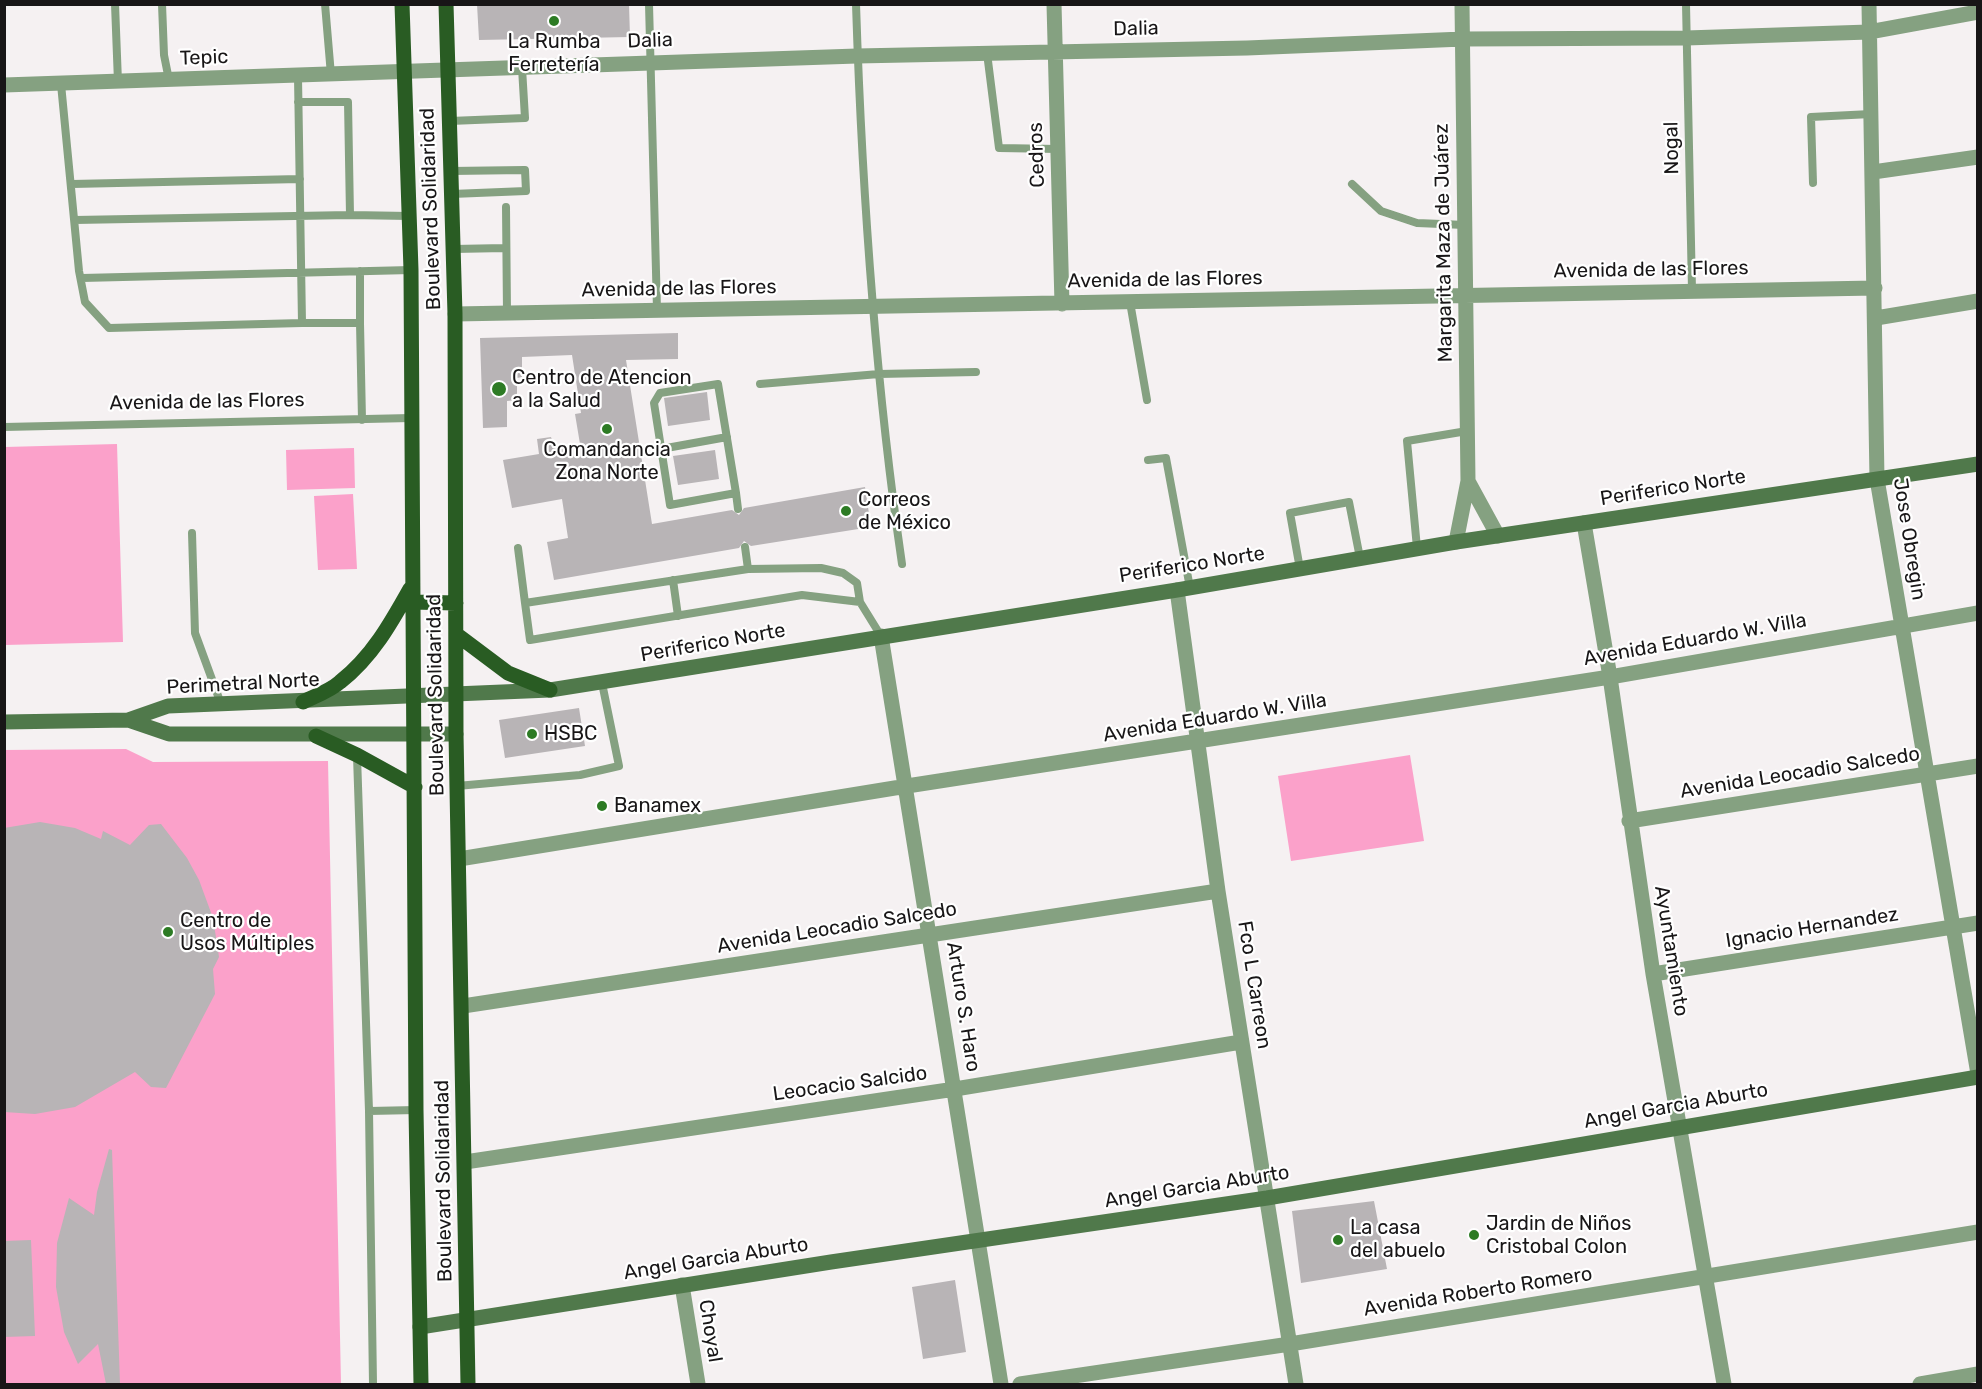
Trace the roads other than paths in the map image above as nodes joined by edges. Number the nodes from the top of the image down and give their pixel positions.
1 (115, 4) edge
2 (162, 4) edge
3 (325, 4) edge
4 (402, 4) edge
5 (446, 4) edge
6 (649, 4) edge
7 (856, 4) edge
8 (1054, 4) edge
9 (1462, 4) edge
10 (1686, 4) edge
11 (1869, 4) edge
12 (1977, 12) edge
13 (1869, 32) junction
14 (1686, 38) junction
15 (1463, 39) junction
16 (1055, 52) junction
17 (987, 53) junction
18 (857, 56) junction
19 (650, 62) junction
20 (522, 68) junction
21 (448, 71) junction
22 (405, 73) junction
23 (331, 75) junction
24 (298, 77) junction
25 (169, 80) junction
26 (118, 82) junction
27 (61, 84) junction
28 (4, 85) edge
29 (298, 102) junction
30 (1871, 114) junction
31 (450, 121) junction
32 (1058, 149) junction
33 (1977, 157) edge
34 (451, 171) junction
35 (1873, 172) junction
36 (300, 178) junction
37 (1813, 183) dead end
38 (72, 184) junction
39 (1352, 184) dead end
40 (452, 194) junction
41 (506, 207) dead end
42 (300, 216) junction
43 (350, 216) junction
44 (409, 216) junction
45 (75, 220) junction
46 (1465, 225) junction
47 (505, 248) junction
48 (454, 249) junction
49 (411, 270) junction
50 (360, 271) junction
51 (302, 273) junction
52 (82, 278) junction
53 (1875, 288) junction
54 (1692, 290) junction
55 (1466, 294) junction
56 (1977, 301) edge
57 (1130, 302) junction
58 (1062, 304) junction
59 (873, 306) junction
60 (657, 310) junction
61 (507, 313) junction
62 (455, 314) junction
63 (1876, 318) junction
64 (302, 323) junction
65 (360, 323) junction
66 (976, 372) dead end
67 (879, 374) junction
68 (760, 384) dead end
69 (1147, 400) dead end
70 (411, 418) junction
71 (362, 420) junction
72 (4, 427) edge
73 (1467, 431) junction
74 (727, 437) junction
75 (661, 449) junction
76 (1148, 460) dead end
77 (1977, 464) edge
78 (1877, 479) junction
79 (1468, 481) junction
80 (736, 493) junction
81 (738, 509) dead end
82 (1584, 523) junction
83 (192, 532) dead end
84 (1498, 536) junction
85 (1456, 542) junction
86 (745, 547) dead end
87 (518, 548) dead end
88 (1417, 548) junction
89 (1360, 558) junction
90 (902, 564) dead end
91 (748, 569) junction
92 (1300, 569) junction
93 (673, 580) junction
94 (412, 586) junction
95 (1183, 589) junction
96 (411, 602) junction
97 (860, 602) junction
98 (456, 603) junction
99 (525, 603) junction
100 (1977, 613) edge
101 (678, 616) junction
102 (1901, 625) junction
103 (456, 634) junction
104 (881, 636) junction
105 (1610, 677) junction
106 (602, 683) junction
107 (550, 690) junction
108 (457, 695) junction
109 (413, 696) junction
110 (303, 702) junction
111 (221, 704) junction
112 (128, 720) junction
113 (4, 722) edge
114 (414, 734) junction
115 (456, 734) junction
116 (316, 736) junction
117 (1197, 742) junction
118 (357, 754) junction
119 (1977, 766) edge
120 (1927, 774) junction
121 (457, 786) junction
122 (907, 786) junction
123 (415, 787) junction
124 (1629, 821) junction
125 (459, 859) junction
126 (1218, 891) junction
127 (1977, 923) edge
128 (1952, 927) junction
129 (931, 935) junction
130 (1653, 974) junction
131 (463, 1006) junction
132 (1241, 1042) junction
133 (1977, 1076) edge
134 (955, 1089) junction
135 (416, 1110) junction
136 (369, 1112) junction
137 (1681, 1126) junction
138 (465, 1162) junction
139 (1267, 1198) junction
140 (1977, 1232) edge
141 (979, 1241) junction
142 (1707, 1276) junction
143 (682, 1285) junction
144 (467, 1321) junction
145 (420, 1327) junction
146 (1290, 1344) junction
147 (1977, 1374) edge
148 (372, 1384) edge
149 (421, 1384) edge
150 (468, 1384) edge
151 (698, 1384) edge
152 (1001, 1384) edge
153 (1020, 1384) edge
154 (1296, 1384) edge
155 (1725, 1384) edge
156 (1920, 1384) edge

1 - 26 lane
2 - 25 lane
3 - 23 lane
4 - 22 main road, Boulevard Solidaridad
5 - 21 main road, Boulevard Solidaridad
6 - 19 lane
7 - 18 lane
8 - 16 street, Cedros
9 - 15 street, Margarita Maza de Juárez
10 - 14 lane, Nogal
11 - 13 street, Jose Obregin
12 - 13 street, Dalia
13 - 14 street, Dalia
13 - 30 street, Jose Obregin
14 - 15 street, Dalia
14 - 54 lane, Nogal
15 - 16 street, Dalia
15 - 46 street, Margarita Maza de Juárez
16 - 17 street, Dalia
16 - 32 street, Cedros
17 - 18 street, Dalia
17 - 32 lane
18 - 19 street, Dalia
18 - 59 lane
19 - 20 street, Dalia
19 - 60 lane
20 - 21 street, Dalia
20 - 31 lane
21 - 22 street, Dalia
21 - 31 main road, Boulevard Solidaridad
22 - 23 street, Tepic
22 - 44 main road, Boulevard Solidaridad
23 - 24 street, Tepic
24 - 25 street, Tepic
24 - 29 lane
25 - 26 street, Tepic
26 - 27 street, Tepic
27 - 28 street, Tepic
27 - 38 lane
29 - 36 lane
29 - 43 lane
30 - 35 street, Jose Obregin
30 - 37 lane
31 - 34 main road, Boulevard Solidaridad
32 - 58 street, Cedros
33 - 35 street
34 - 40 main road, Boulevard Solidaridad
34 - 40 lane
35 - 53 street, Jose Obregin
36 - 38 lane
36 - 42 lane
38 - 45 lane
39 - 46 lane
40 - 48 main road, Boulevard Solidaridad
41 - 47 lane
42 - 43 lane
42 - 45 lane
42 - 51 lane
43 - 44 lane
44 - 49 main road, Boulevard Solidaridad
45 - 52 lane
46 - 55 street, Margarita Maza de Juárez
47 - 48 lane
47 - 61 lane
48 - 62 main road, Boulevard Solidaridad
49 - 50 lane
49 - 70 main road, Boulevard Solidaridad
50 - 51 lane
50 - 65 lane
51 - 52 lane
51 - 64 lane
52 - 64 lane
53 - 54 street, Avenida de las Flores
53 - 63 street, Jose Obregin
54 - 55 street, Avenida de las Flores
55 - 57 street, Avenida de las Flores
55 - 73 street, Margarita Maza de Juárez
56 - 63 street
57 - 58 street, Avenida de las Flores
57 - 69 lane
58 - 59 street, Avenida de las Flores
59 - 60 street, Avenida de las Flores
59 - 67 lane
60 - 61 street, Avenida de las Flores
61 - 62 street, Avenida de las Flores
62 - 98 main road, Boulevard Solidaridad
63 - 78 street, Jose Obregin
64 - 65 lane
65 - 71 lane
66 - 67 lane
67 - 68 lane
67 - 90 lane
70 - 71 lane, Avenida de las Flores
70 - 94 main road, Boulevard Solidaridad
71 - 72 lane, Avenida de las Flores
73 - 79 street, Margarita Maza de Juárez
73 - 88 lane
74 - 75 lane
74 - 75 lane
74 - 80 lane
75 - 80 lane
76 - 95 lane
77 - 78 street, Periferico Norte
78 - 82 street, Periferico Norte
78 - 102 street, Jose Obregin
79 - 84 street, Margarita Maza de Juárez
79 - 85 street, Margarita Maza de Juárez
80 - 81 lane
82 - 84 street, Periferico Norte
82 - 105 street, Ayuntamiento
83 - 111 lane
84 - 85 street, Periferico Norte
85 - 88 street, Periferico Norte
86 - 91 lane
87 - 99 lane
88 - 89 street, Periferico Norte
89 - 92 street, Periferico Norte
89 - 92 lane
91 - 93 lane
91 - 97 lane
92 - 95 street, Periferico Norte
93 - 99 lane
93 - 101 lane
94 - 96 main road, Boulevard Solidaridad
94 - 110 main road
95 - 104 street, Periferico Norte
95 - 117 street, Fco L Carreon
96 - 98 main road
96 - 109 main road, Boulevard Solidaridad
97 - 101 lane
97 - 104 lane
98 - 103 main road, Boulevard Solidaridad
99 - 101 lane
100 - 102 street, Avenida Eduardo W. Villa
102 - 105 street, Avenida Eduardo W. Villa
102 - 120 street, Jose Obregin
103 - 107 main road
103 - 108 main road, Boulevard Solidaridad
104 - 106 street, Periferico Norte
104 - 122 street, Arturo S. Haro
105 - 117 street, Avenida Eduardo W. Villa
105 - 124 street, Ayuntamiento
106 - 107 street, Periferico Norte
106 - 121 lane
107 - 108 street, Periferico Norte
108 - 109 street, Periferico Norte
108 - 115 main road, Boulevard Solidaridad
109 - 110 street, Perimetral Norte
109 - 114 main road, Boulevard Solidaridad
110 - 111 street, Perimetral Norte
111 - 112 street, Perimetral Norte
112 - 113 street, Perimetral Norte
112 - 116 street
114 - 115 street
114 - 116 street
114 - 123 main road, Boulevard Solidaridad
115 - 121 main road, Boulevard Solidaridad
116 - 118 main road
117 - 122 street, Avenida Eduardo W. Villa
117 - 126 street, Fco L Carreon
118 - 123 main road
118 - 136 lane
119 - 120 street, Avenida Leocadio Salcedo
120 - 124 street, Avenida Leocadio Salcedo
120 - 128 street, Jose Obregin
121 - 125 main road, Boulevard Solidaridad
122 - 125 street, Avenida Eduardo W. Villa
122 - 129 street, Arturo S. Haro
123 - 135 main road, Boulevard Solidaridad
124 - 130 street, Ayuntamiento
125 - 131 main road, Boulevard Solidaridad
126 - 129 street, Avenida Leocadio Salcedo
126 - 132 street, Fco L Carreon
127 - 128 street, Ignacio Hernandez
128 - 130 street, Ignacio Hernandez
128 - 133 street, Jose Obregin
129 - 131 street, Avenida Leocadio Salcedo
129 - 134 street, Arturo S. Haro
130 - 137 street, Ayuntamiento
131 - 138 main road, Boulevard Solidaridad
132 - 134 street, Leocacio Salcido
132 - 139 street, Fco L Carreon
133 - 137 street, Angel Garcia Aburto
134 - 138 street, Leocacio Salcido
134 - 141 street, Arturo S. Haro
135 - 136 lane
135 - 145 main road, Boulevard Solidaridad
136 - 148 lane
137 - 139 street, Angel Garcia Aburto
137 - 142 street, Ayuntamiento
138 - 144 main road, Boulevard Solidaridad
139 - 141 street, Angel Garcia Aburto
139 - 146 street, Fco L Carreon
140 - 142 street, Avenida Roberto Romero
141 - 143 street, Angel Garcia Aburto
141 - 152 street, Arturo S. Haro
142 - 146 street, Avenida Roberto Romero
142 - 155 street, Ayuntamiento
143 - 144 street, Angel Garcia Aburto
143 - 151 street, Choyal
144 - 145 street, Angel Garcia Aburto
144 - 150 main road, Boulevard Solidaridad
145 - 149 main road, Boulevard Solidaridad
146 - 153 street, Avenida Roberto Romero
146 - 154 street, Fco L Carreon
147 - 156 street

